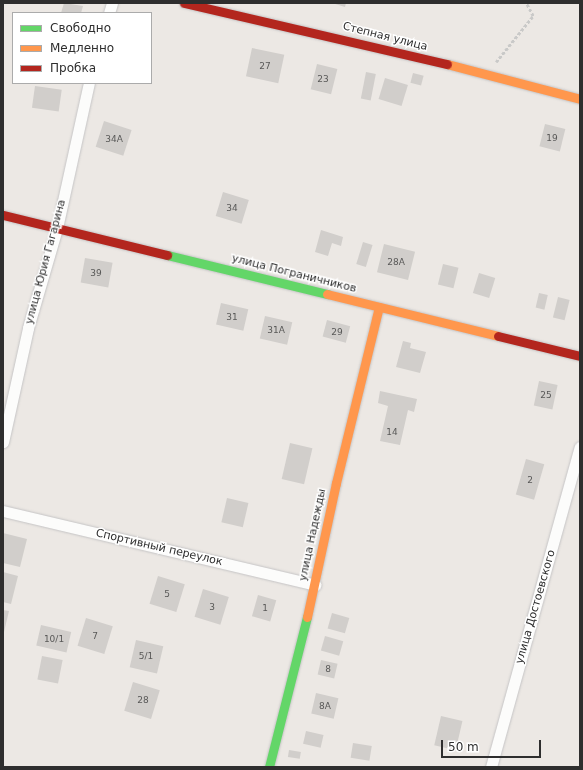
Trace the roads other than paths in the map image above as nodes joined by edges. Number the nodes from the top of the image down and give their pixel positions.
1 (184, 3) edge
2 (89, 84) edge
3 (580, 99) edge
4 (3, 215) edge
5 (57, 228) junction
6 (379, 307) junction
7 (580, 356) edge
8 (3, 442) edge
9 (580, 447) edge
10 (3, 511) edge
11 (315, 585) junction
12 (268, 767) edge
13 (491, 767) edge

1 - 3 street, Степная улица
2 - 5 street, улица Юрия Гагарина
4 - 5 street, улица Пограничников
5 - 6 street, улица Пограничников
5 - 8 street, улица Юрия Гагарина
6 - 7 street, улица Пограничников
6 - 11 street, улица Надежды
9 - 13 street, улица Достоевского
10 - 11 street, Спортивный переулок
11 - 12 street, улица Надежды

